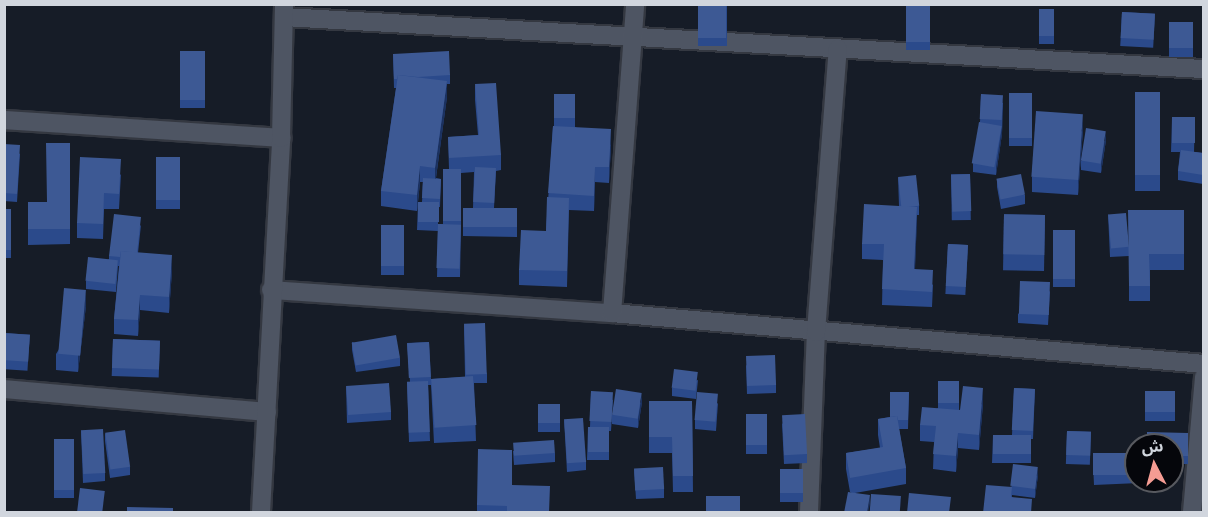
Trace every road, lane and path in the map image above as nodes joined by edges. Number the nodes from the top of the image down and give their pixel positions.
1 (635, 4) edge
2 (284, 11) edge
3 (633, 38) junction
4 (838, 49) junction
5 (1203, 69) edge
6 (4, 120) edge
7 (281, 138) junction
8 (271, 290) junction
9 (612, 312) junction
10 (816, 332) junction
11 (1203, 364) edge
12 (1203, 377) edge
13 (4, 389) edge
14 (267, 412) junction
15 (261, 513) edge
16 (809, 513) edge
17 (1192, 513) edge

1 - 3 street
2 - 3 street
2 - 7 street
3 - 4 street
3 - 9 street
4 - 5 street
4 - 10 street
6 - 7 street
7 - 8 street
8 - 9 street
8 - 14 street
9 - 10 street
10 - 11 street
10 - 16 street
12 - 17 street
13 - 14 street
14 - 15 street

